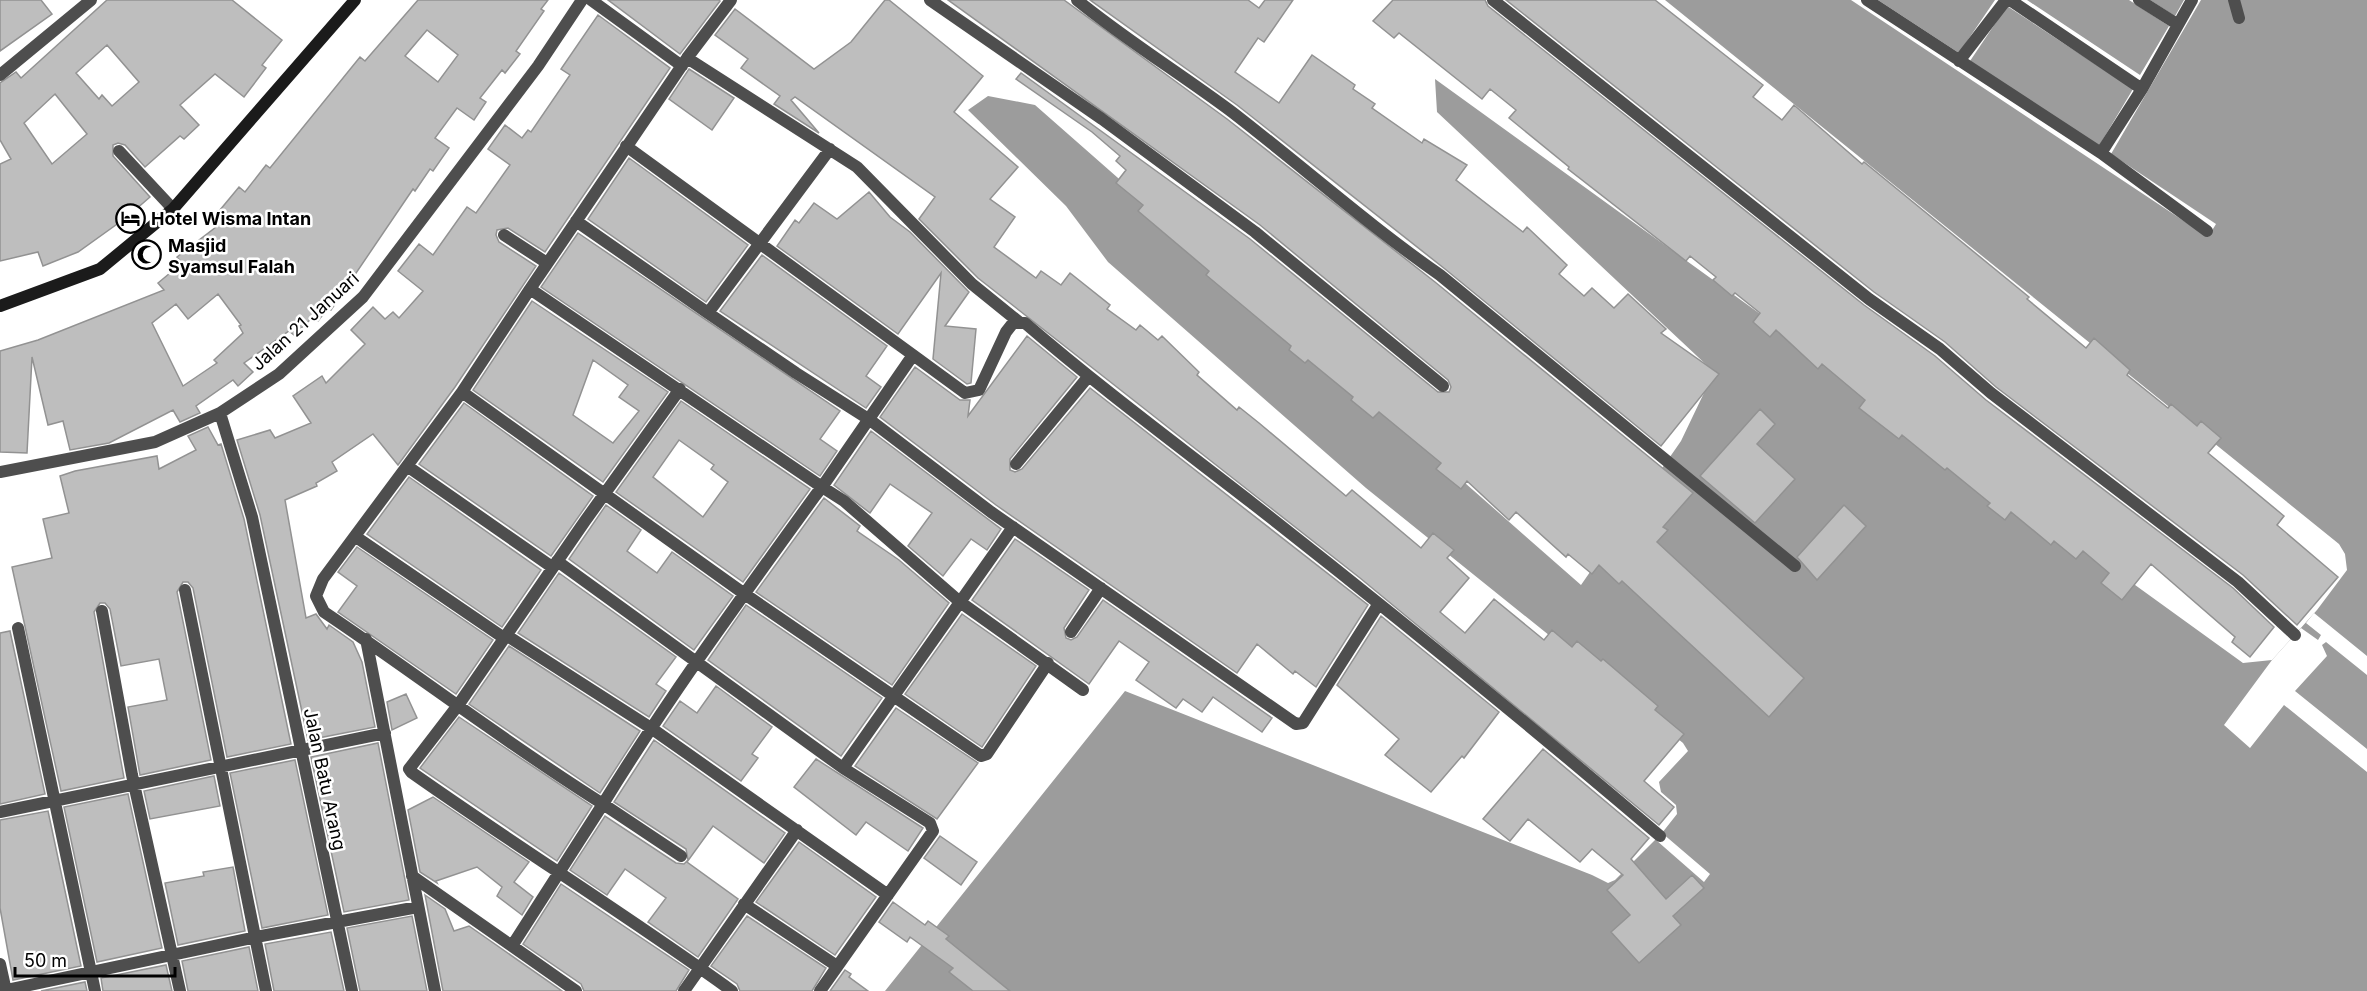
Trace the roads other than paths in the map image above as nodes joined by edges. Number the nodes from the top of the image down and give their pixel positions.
1 (91, 0) edge
2 (355, 0) edge
3 (582, 0) edge
4 (591, 0) edge
5 (731, 0) edge
6 (930, 0) edge
7 (1077, 0) edge
8 (1493, 0) edge
9 (1867, 0) edge
10 (2008, 0) edge
11 (2139, 0) edge
12 (2192, 0) edge
13 (2234, 0) edge
14 (2239, 18) dead end
15 (2177, 24) junction
16 (1959, 61) junction
17 (684, 62) junction
18 (0, 75) edge
19 (2142, 89) junction
20 (626, 146) junction
21 (830, 149) junction
22 (119, 151) dead end
23 (2101, 153) junction
24 (173, 209) junction
25 (576, 221) junction
26 (2207, 231) dead end
27 (504, 235) dead end
28 (760, 244) junction
29 (547, 263) junction
30 (530, 289) junction
31 (0, 306) edge
32 (708, 313) junction
33 (1019, 322) junction
34 (913, 355) junction
35 (1088, 377) junction
36 (1443, 386) dead end
37 (680, 389) junction
38 (462, 392) junction
39 (220, 413) junction
40 (870, 420) junction
41 (1016, 464) dead end
42 (407, 466) junction
43 (0, 472) edge
44 (822, 487) junction
45 (604, 495) junction
46 (1013, 527) junction
47 (356, 537) junction
48 (555, 564) junction
49 (1794, 566) dead end
50 (1101, 588) junction
51 (185, 590) dead end
52 (746, 595) junction
53 (960, 602) junction
54 (1378, 605) junction
55 (102, 611) dead end
56 (18, 628) dead end
57 (1071, 632) dead end
58 (2295, 635) dead end
59 (505, 637) junction
60 (366, 639) junction
61 (1048, 663) junction
62 (696, 664) junction
63 (1083, 690) dead end
64 (895, 697) junction
65 (459, 704) junction
66 (651, 728) junction
67 (385, 733) junction
68 (301, 750) junction
69 (222, 766) junction
70 (843, 768) junction
71 (135, 784) junction
72 (55, 801) junction
73 (603, 804) junction
74 (0, 812) edge
75 (797, 831) junction
76 (1660, 836) dead end
77 (681, 856) dead end
78 (558, 873) junction
79 (412, 876) junction
80 (888, 895) junction
81 (744, 904) junction
82 (418, 907) junction
83 (337, 922) junction
84 (256, 937) junction
85 (512, 946) junction
86 (173, 954) junction
87 (0, 964) edge
88 (837, 966) junction
89 (699, 967) junction
90 (91, 972) junction
91 (6, 991) edge
92 (95, 991) edge
93 (180, 991) edge
94 (266, 991) edge
95 (352, 991) edge
96 (435, 991) edge
97 (576, 991) edge
98 (684, 991) edge
99 (732, 991) edge
100 (820, 991) edge

1 - 18 street
2 - 24 main road
3 - 39 street, Jalan 21 Januari
4 - 17 street
5 - 17 street
6 - 36 street
7 - 49 street
8 - 58 street
9 - 16 street
10 - 16 street
10 - 19 street
11 - 15 street
12 - 15 street
13 - 14 street
15 - 19 street
16 - 23 street
17 - 20 street
17 - 21 street
19 - 23 street
20 - 25 street
20 - 28 street
21 - 28 street
21 - 33 street
22 - 24 street
23 - 26 street
24 - 31 main road
25 - 29 street
25 - 32 street
27 - 29 street
28 - 32 street
28 - 34 street
29 - 30 street
30 - 37 street
30 - 38 street
32 - 40 street
33 - 34 street
33 - 35 street
34 - 40 street
35 - 41 street
35 - 54 street
37 - 44 street
37 - 45 street
38 - 42 street
38 - 45 street
39 - 43 street, Jalan 21 Januari
39 - 68 street, Jalan Batu Arang
40 - 44 street
40 - 46 street
42 - 47 street
42 - 48 street
44 - 52 street
44 - 53 street
45 - 48 street
45 - 52 street
46 - 50 street
46 - 53 street
47 - 59 street
47 - 60 street
48 - 59 street
48 - 62 street
50 - 54 street
50 - 57 street
51 - 69 street
52 - 62 street
52 - 64 street
53 - 61 street
53 - 64 street
54 - 76 street
55 - 71 street
56 - 72 street
59 - 65 street
59 - 66 street
60 - 65 street
60 - 67 street
61 - 63 street
61 - 64 street
62 - 66 street
62 - 70 street
64 - 70 street
65 - 73 street
65 - 78 street
66 - 73 street
66 - 75 street
67 - 68 street
67 - 79 street
68 - 69 street
68 - 83 street, Jalan Batu Arang
69 - 71 street
69 - 84 street
70 - 80 street
71 - 72 street
71 - 86 street
72 - 74 street
72 - 90 street
73 - 77 street
73 - 78 street
75 - 80 street
75 - 81 street
78 - 85 street
78 - 89 street
79 - 82 street
79 - 85 street
80 - 88 street
81 - 88 street
81 - 89 street
82 - 83 street
82 - 96 street
83 - 84 street
83 - 95 street, Jalan Batu Arang
84 - 86 street
84 - 94 street
85 - 97 street
86 - 90 street
86 - 93 street
87 - 91 street
88 - 100 street
89 - 98 street
89 - 99 street
90 - 91 street
90 - 92 street

